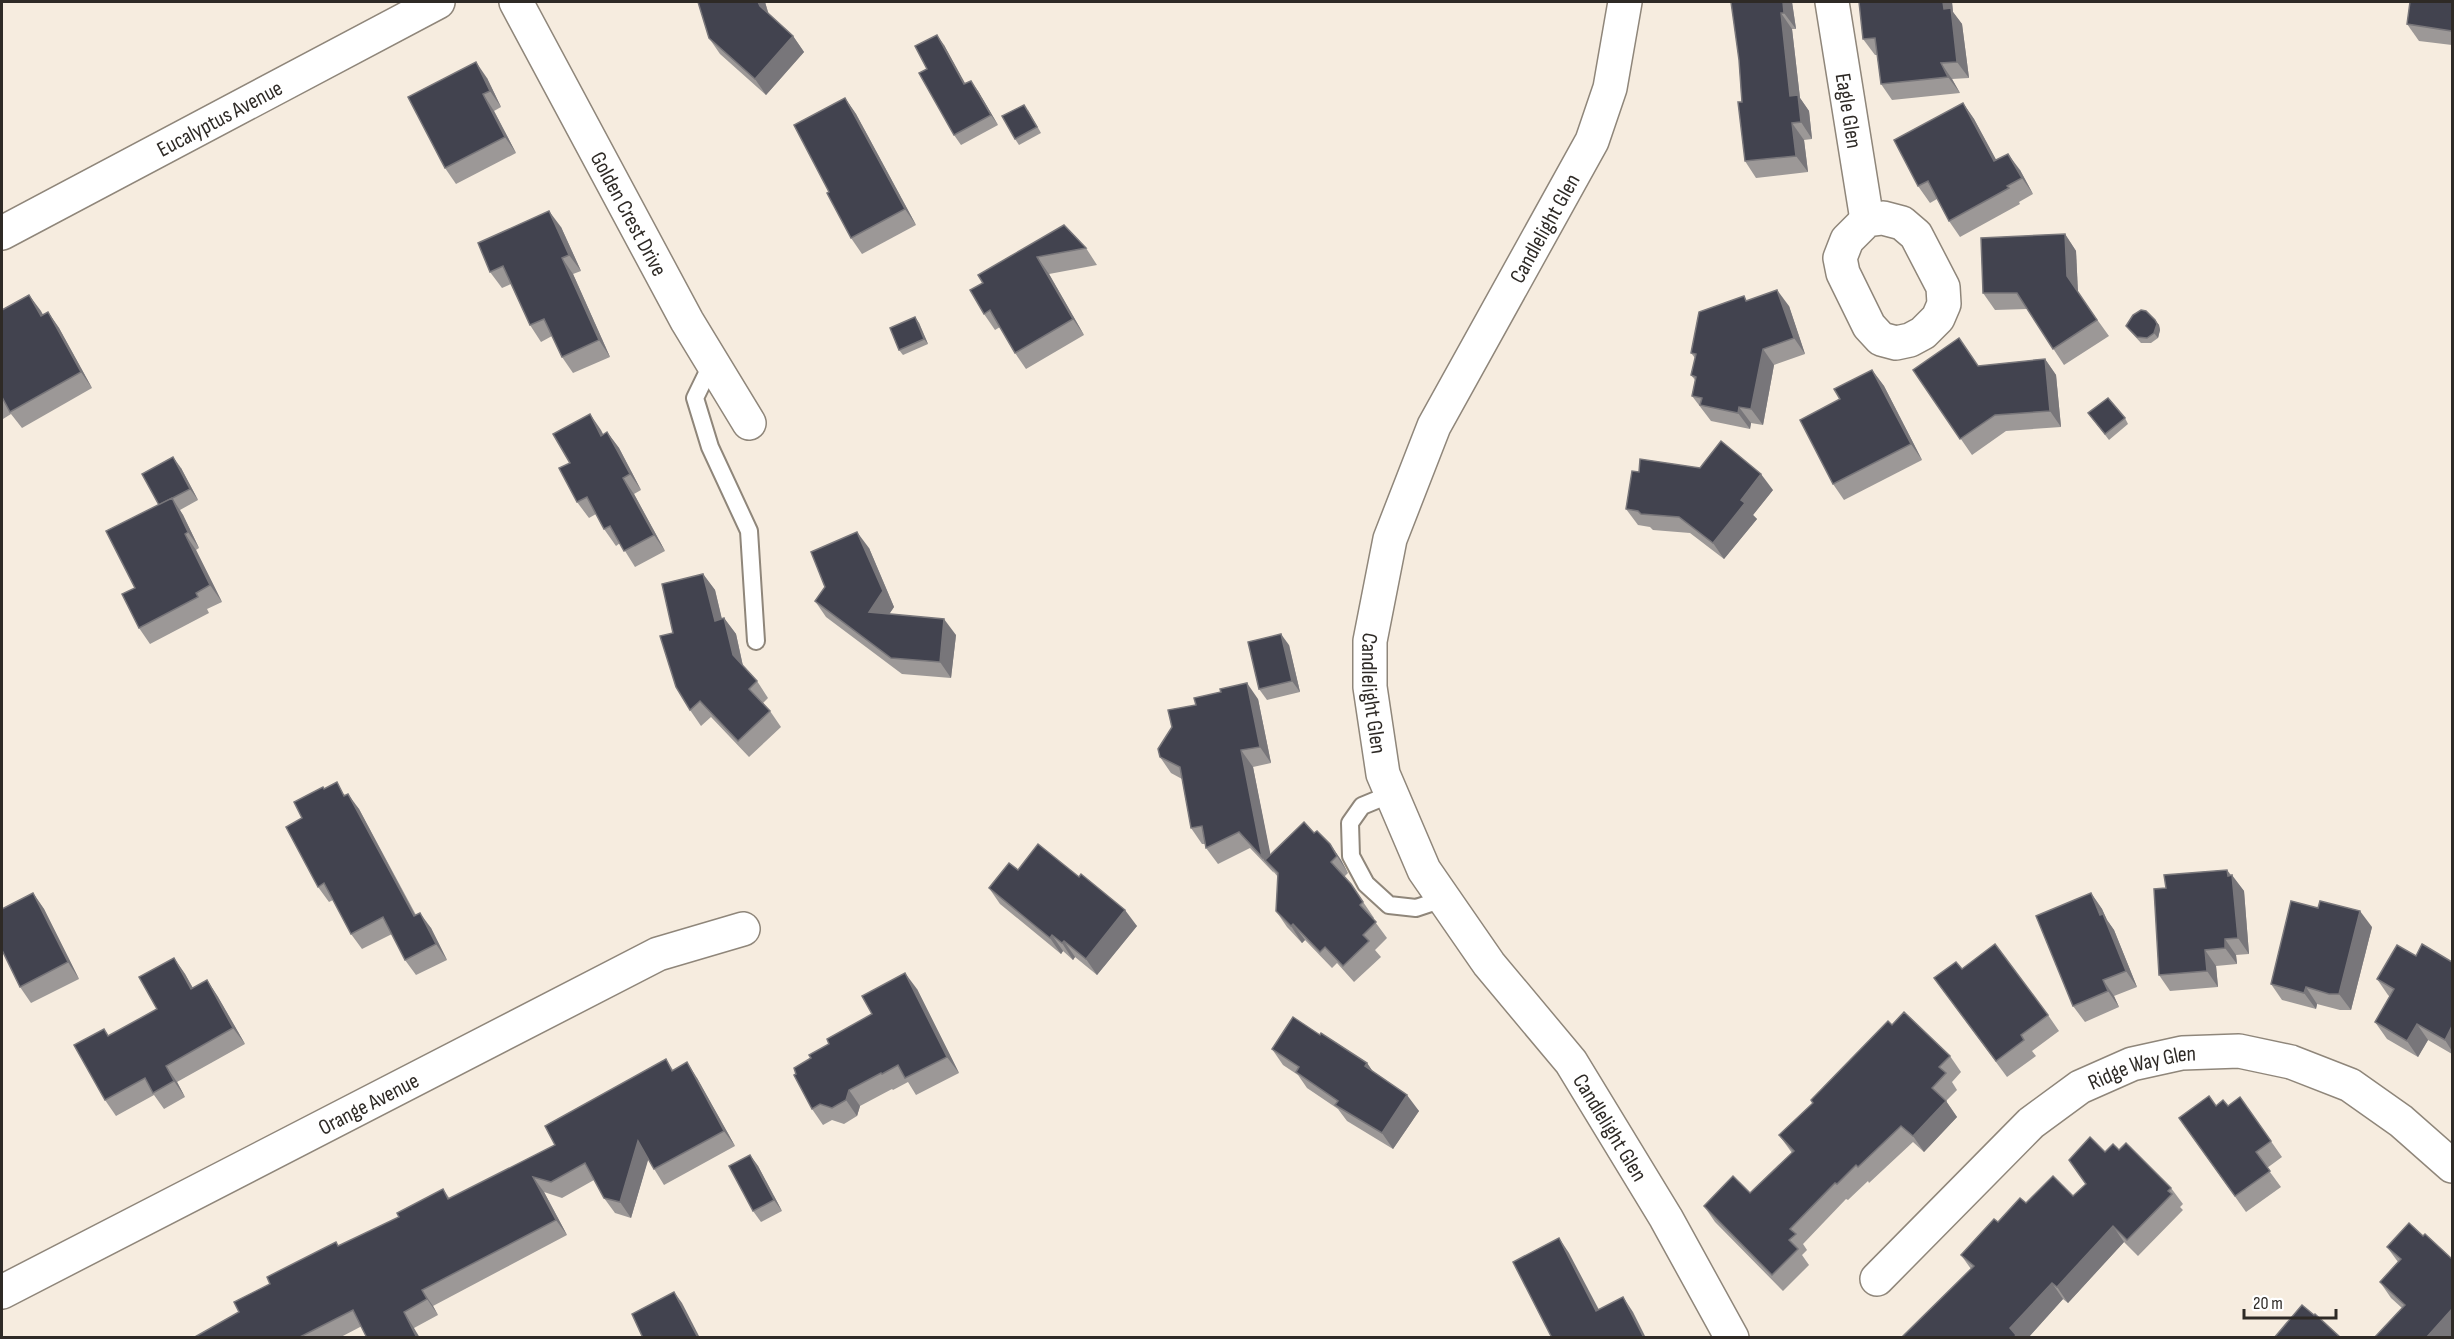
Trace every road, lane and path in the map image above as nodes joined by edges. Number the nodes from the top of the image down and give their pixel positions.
1 (438, 2) edge
2 (516, 2) edge
3 (1625, 2) edge
4 (1832, 2) edge
5 (1867, 220) dead end
6 (2, 233) edge
7 (712, 363) junction
8 (749, 423) dead end
9 (756, 641) dead end
10 (1391, 794) junction
11 (1443, 899) junction
12 (743, 929) dead end
13 (2452, 1166) edge
14 (1877, 1279) dead end
15 (2, 1292) edge
16 (1732, 1338) edge

1 - 6 street, Eucalyptus Avenue
2 - 7 street, Golden Crest Drive
3 - 10 street, Candlelight Glen
4 - 5 street, Eagle Glen
7 - 8 street, Golden Crest Drive
7 - 9 lane
10 - 11 street, Candlelight Glen
10 - 11 lane
11 - 16 street, Candlelight Glen
12 - 15 street, Orange Avenue
13 - 14 street, Ridge Way Glen

